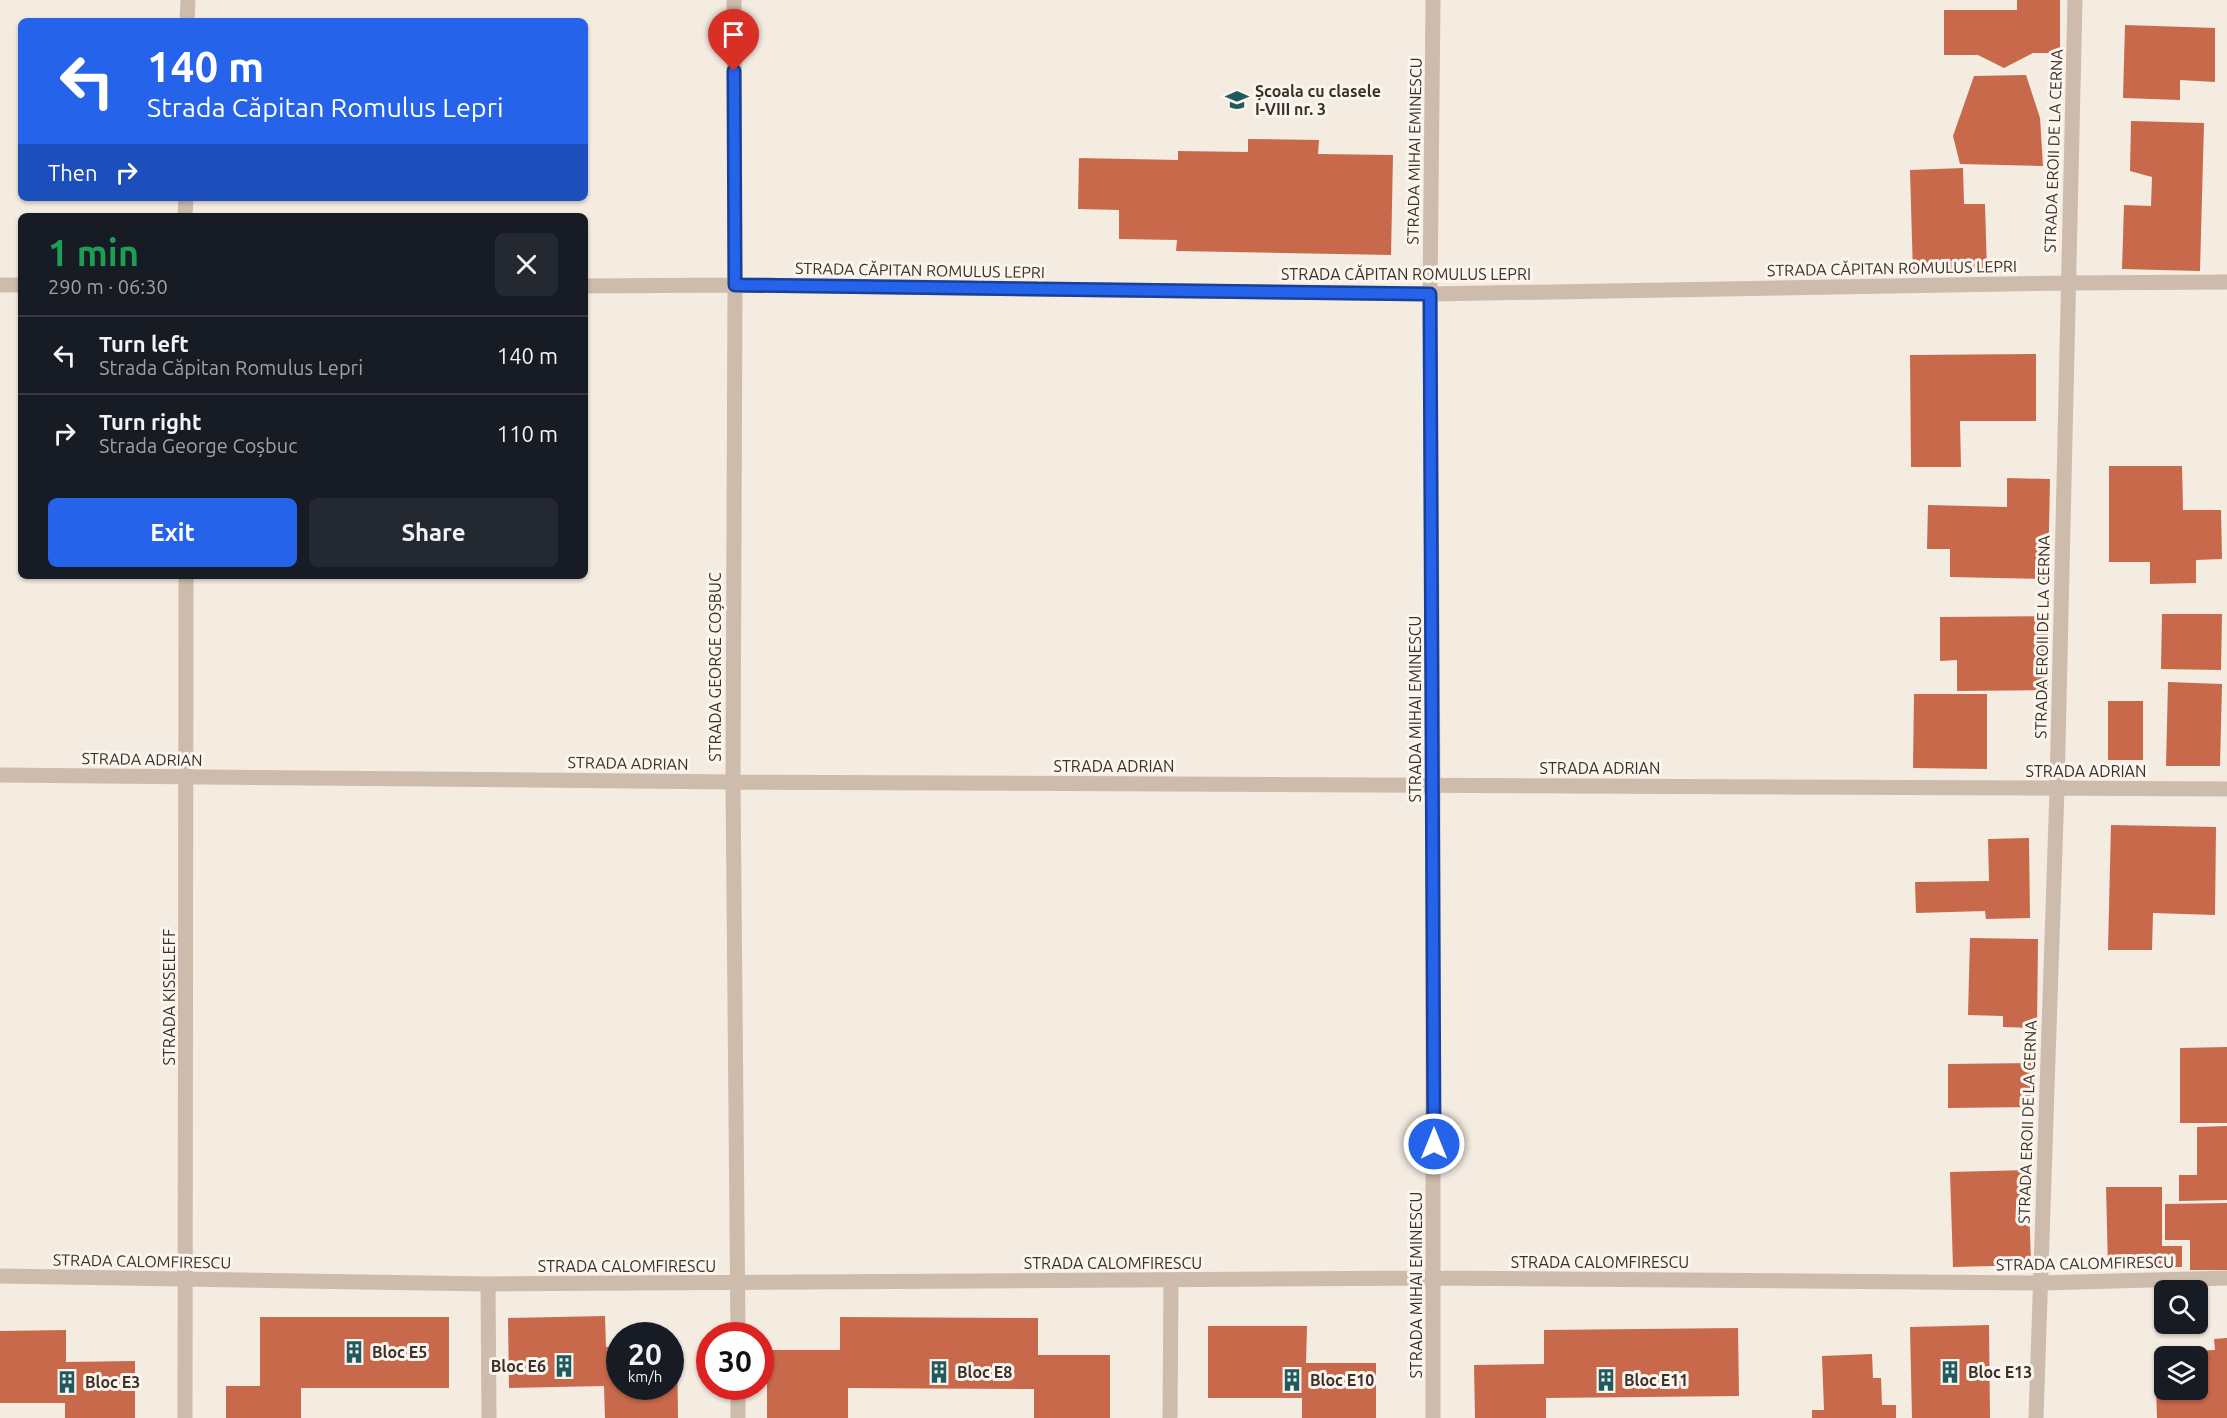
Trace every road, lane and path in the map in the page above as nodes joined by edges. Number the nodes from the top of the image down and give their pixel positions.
1 (188, 0) edge
2 (734, 0) edge
3 (1433, 0) edge
4 (2075, 0) edge
5 (187, 18) edge
6 (2227, 282) edge
7 (2067, 283) junction
8 (0, 285) edge
9 (18, 285) edge
10 (735, 285) junction
11 (588, 286) edge
12 (1430, 294) junction
13 (186, 579) edge
14 (0, 775) edge
15 (187, 777) junction
16 (733, 782) junction
17 (1434, 786) junction
18 (2057, 789) junction
19 (2227, 789) edge
20 (0, 1276) edge
21 (1433, 1278) junction
22 (2227, 1278) edge
23 (187, 1279) junction
24 (1171, 1280) junction
25 (2040, 1283) junction
26 (488, 1284) junction
27 (738, 1284) junction
28 (738, 1322) edge
29 (738, 1400) edge
30 (185, 1418) edge
31 (489, 1418) edge
32 (738, 1418) edge
33 (1170, 1418) edge
34 (1433, 1418) edge
35 (2036, 1418) edge

1 - 5 street
2 - 10 street, STRADA GEORGE COȘBUC
3 - 12 street, STRADA MIHAI EMINESCU
4 - 7 street, STRADA EROII DE LA CERNA
6 - 7 street, STRADA CĂPITAN ROMULUS LEPRI
7 - 12 street, STRADA CĂPITAN ROMULUS LEPRI
7 - 18 street, STRADA EROII DE LA CERNA
8 - 9 street
10 - 11 street, STRADA CĂPITAN ROMULUS LEPRI
10 - 12 street, STRADA CĂPITAN ROMULUS LEPRI
10 - 16 street, STRADA GEORGE COȘBUC
12 - 17 street, STRADA MIHAI EMINESCU
13 - 15 street, STRADA KISSELEFF
14 - 15 street, STRADA ADRIAN
15 - 16 street, STRADA ADRIAN
15 - 23 street, STRADA KISSELEFF
16 - 17 street, STRADA ADRIAN
16 - 27 street, STRADA GEORGE COȘBUC
17 - 18 street, STRADA ADRIAN
17 - 21 street, STRADA MIHAI EMINESCU
18 - 19 street, STRADA ADRIAN
18 - 25 street, STRADA EROII DE LA CERNA
20 - 23 street, STRADA CALOMFIRESCU
21 - 24 street, STRADA CALOMFIRESCU
21 - 25 street, STRADA CALOMFIRESCU
21 - 34 street, STRADA MIHAI EMINESCU
22 - 25 street, STRADA CALOMFIRESCU
23 - 26 street, STRADA CALOMFIRESCU
23 - 30 street, STRADA KISSELEFF
24 - 27 street, STRADA CALOMFIRESCU
24 - 33 street
25 - 35 street, STRADA EROII DE LA CERNA
26 - 27 street, STRADA CALOMFIRESCU
26 - 31 street
27 - 28 street, STRADA GEORGE COȘBUC
29 - 32 street

